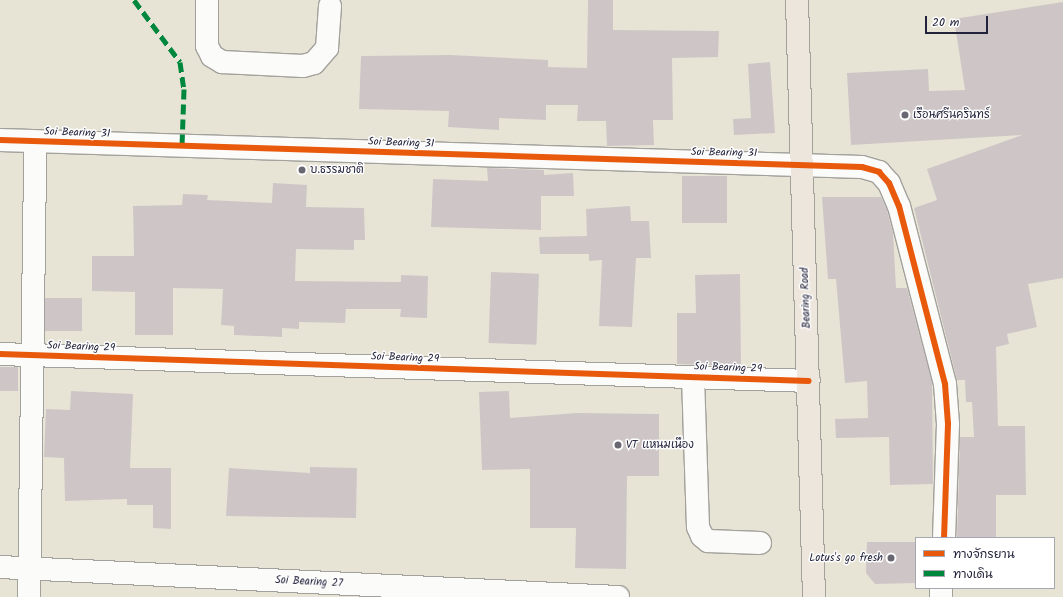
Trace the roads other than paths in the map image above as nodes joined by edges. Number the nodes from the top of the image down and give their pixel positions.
1 (206, 0) edge
2 (797, 0) edge
3 (330, 6) dead end
4 (0, 140) edge
5 (35, 142) junction
6 (801, 165) junction
7 (0, 354) edge
8 (34, 355) junction
9 (693, 377) junction
10 (809, 381) junction
11 (944, 537) edge
12 (760, 543) dead end
13 (0, 567) edge
14 (29, 568) junction
15 (29, 597) edge
16 (618, 597) edge
17 (814, 597) edge

1 - 3 street
2 - 6 main road, Bearing Road
4 - 5 street, Soi Bearing 31
5 - 6 street, Soi Bearing 31
5 - 8 street
6 - 10 main road, Bearing Road
6 - 11 street, Soi Bearing 31
7 - 8 street, Soi Bearing 29
8 - 9 street, Soi Bearing 29
8 - 14 street
9 - 10 street, Soi Bearing 29
9 - 12 street
10 - 17 main road, Bearing Road
13 - 14 street, Soi Bearing 27
14 - 15 street
14 - 16 street, Soi Bearing 27

